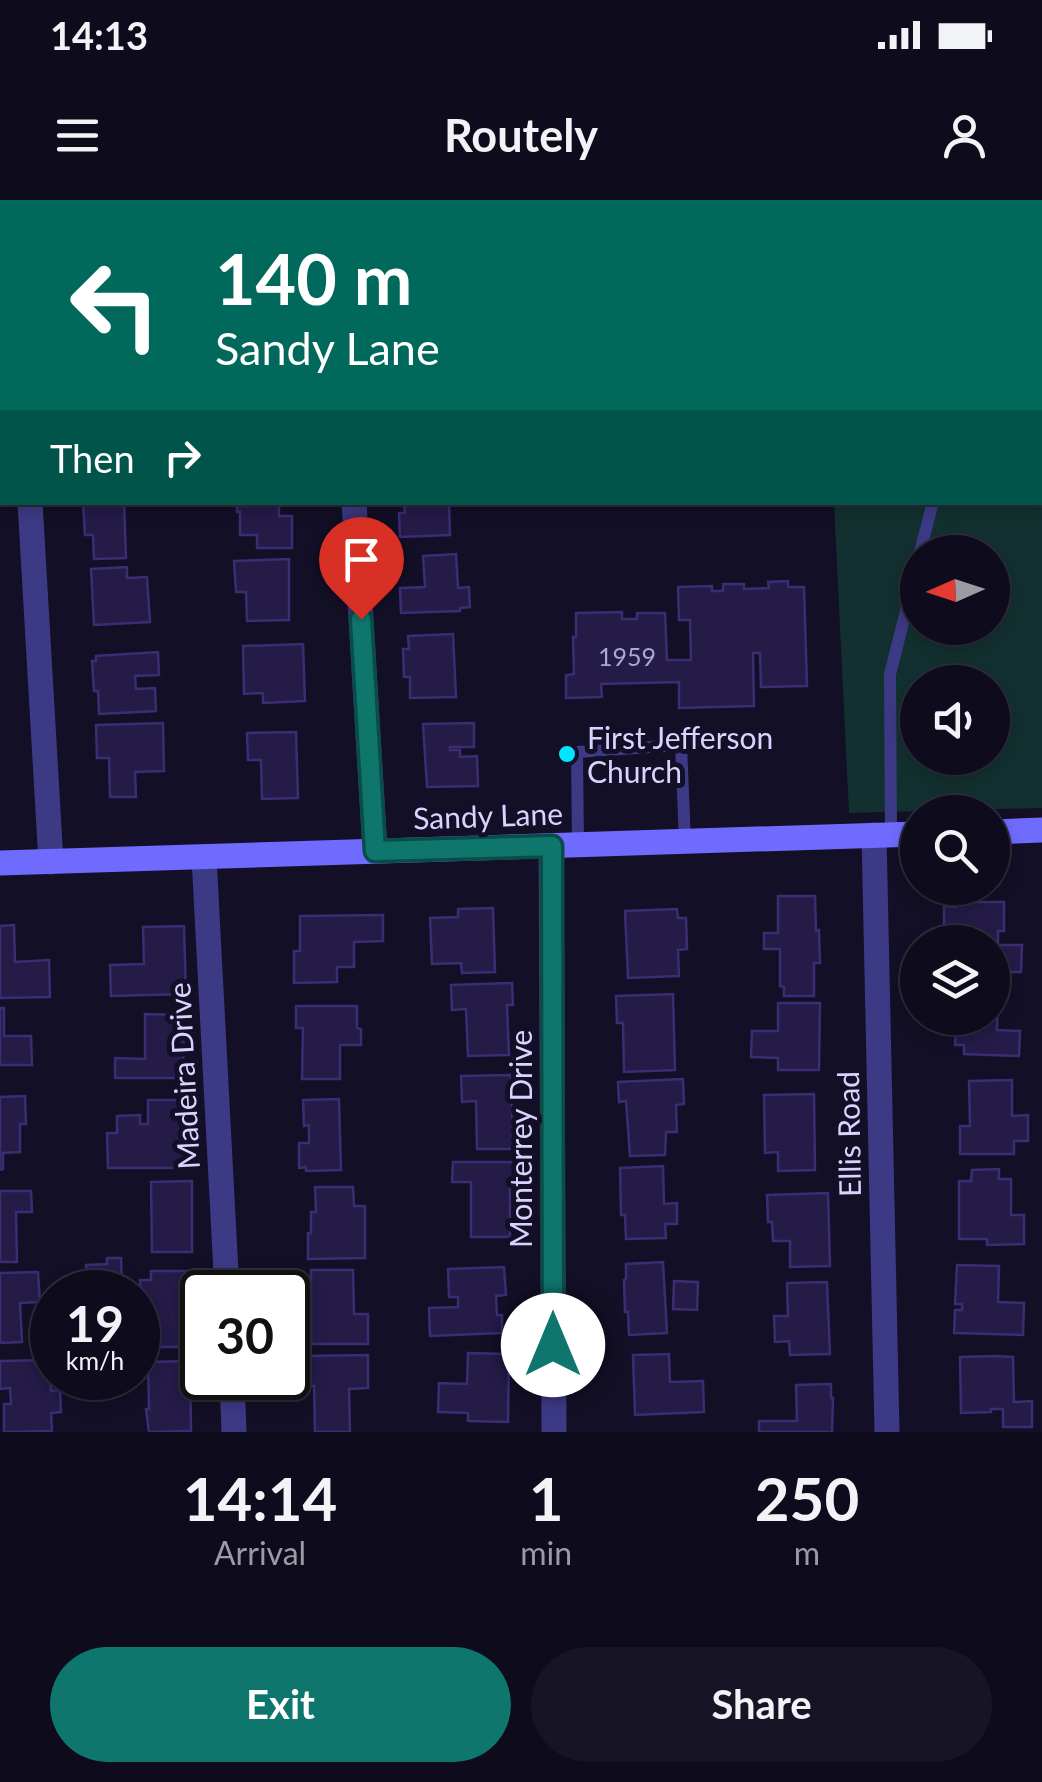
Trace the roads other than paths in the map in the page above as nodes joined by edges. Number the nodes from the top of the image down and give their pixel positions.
1 (30, 505) edge
2 (354, 505) edge
3 (932, 505) edge
4 (924, 535) edge
5 (900, 635) edge
6 (1042, 830) edge
7 (1010, 831) edge
8 (900, 834) edge
9 (882, 835) junction
10 (685, 841) junction
11 (578, 844) junction
12 (552, 846) junction
13 (375, 851) junction
14 (204, 857) junction
15 (51, 862) junction
16 (0, 863) edge
17 (226, 1270) edge
18 (233, 1400) edge
19 (234, 1432) edge
20 (554, 1432) edge
21 (887, 1432) edge

1 - 15 street
2 - 13 street
3 - 4 lane
5 - 9 lane
6 - 7 street
8 - 9 street, Sandy Lane
9 - 10 street, Sandy Lane
9 - 21 street, Ellis Road
10 - 11 street, Sandy Lane
10 - 11 lane
11 - 12 street, Sandy Lane
12 - 13 street, Sandy Lane
12 - 20 street, Monterrey Drive
13 - 14 street, Sandy Lane
14 - 15 street, Sandy Lane
14 - 17 street, Madeira Drive
15 - 16 street, Sandy Lane
18 - 19 street

